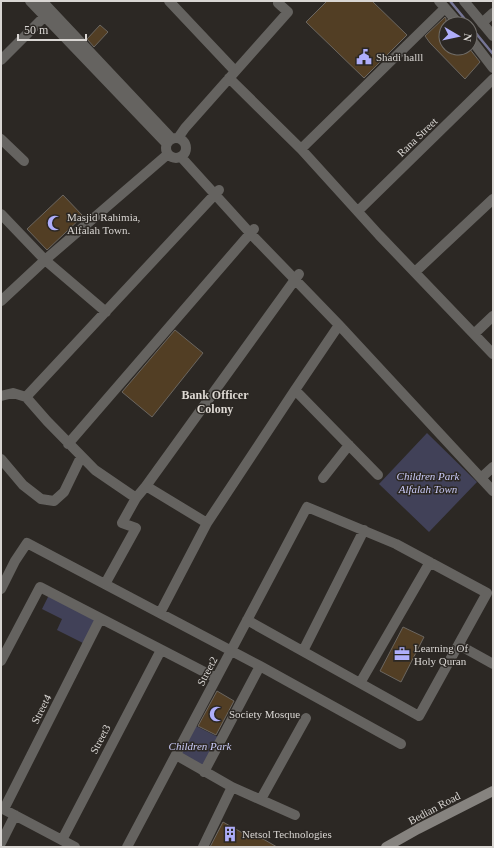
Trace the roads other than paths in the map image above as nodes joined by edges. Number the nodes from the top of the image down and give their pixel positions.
1 (30, 1) edge
2 (42, 1) edge
3 (169, 1) edge
4 (279, 1) edge
5 (464, 1) edge
6 (442, 4) edge
7 (493, 13) edge
8 (48, 14) junction
9 (452, 16) edge
10 (482, 23) junction
11 (493, 36) edge
12 (478, 48) edge
13 (1, 60) edge
14 (493, 68) edge
15 (232, 75) junction
16 (493, 79) edge
17 (1, 139) edge
18 (171, 144) junction
19 (301, 149) junction
20 (183, 155) junction
21 (24, 160) dead end
22 (217, 192) junction
23 (493, 199) edge
24 (358, 211) junction
25 (1, 214) edge
26 (253, 230) junction
27 (45, 260) junction
28 (415, 272) junction
29 (297, 277) junction
30 (1, 301) edge
31 (106, 312) junction
32 (493, 316) edge
33 (339, 325) junction
34 (474, 334) junction
35 (493, 354) edge
36 (294, 390) junction
37 (1, 396) edge
38 (26, 397) junction
39 (68, 444) junction
40 (349, 445) junction
41 (80, 457) junction
42 (1, 459) edge
43 (486, 473) edge
44 (378, 475) dead end
45 (323, 478) dead end
46 (493, 482) edge
47 (146, 486) junction
48 (493, 490) edge
49 (136, 498) junction
50 (207, 523) junction
51 (364, 530) junction
52 (430, 562) junction
53 (105, 584) junction
54 (1, 589) edge
55 (160, 613) junction
56 (100, 619) junction
57 (248, 620) junction
58 (458, 645) junction
59 (161, 650) junction
60 (231, 651) junction
61 (303, 651) junction
62 (1, 661) edge
63 (493, 664) edge
64 (260, 666) junction
65 (216, 678) junction
66 (360, 683) junction
67 (306, 718) dead end
68 (401, 744) dead end
69 (176, 755) junction
70 (204, 772) junction
71 (232, 787) junction
72 (493, 791) edge
73 (261, 799) junction
74 (2, 809) edge
75 (15, 815) junction
76 (295, 815) dead end
77 (62, 840) junction
78 (1, 843) edge
79 (74, 847) edge
80 (127, 847) edge
81 (203, 847) edge
82 (386, 847) edge

1 - 8 street
2 - 8 street
3 - 15 street
4 - 15 street
5 - 10 street
6 - 9 street
6 - 19 street
7 - 10 street
8 - 13 street
8 - 18 street
10 - 11 street
12 - 14 street
15 - 18 street
15 - 19 street
16 - 24 street, Rana Street
17 - 21 street
18 - 20 street
18 - 20 street
18 - 27 street
19 - 24 street
20 - 22 street
22 - 26 street
22 - 31 street
23 - 28 street
24 - 28 street
25 - 27 street
26 - 29 street
26 - 39 street
27 - 30 street
27 - 31 street
28 - 34 street
29 - 33 street
29 - 43 street
29 - 47 street
31 - 38 street
32 - 34 street
33 - 36 street
33 - 43 street
34 - 35 street
36 - 40 street
36 - 50 street
37 - 38 street
38 - 39 street
39 - 41 street
40 - 44 street
40 - 45 street
41 - 42 street
41 - 49 street
43 - 46 street
43 - 48 street
47 - 49 street
47 - 50 street
49 - 53 street
50 - 55 street
51 - 52 street
51 - 57 street, Street2
51 - 61 street
52 - 58 street
52 - 66 street
53 - 54 street
53 - 55 street
55 - 60 street
56 - 59 street
56 - 62 street
56 - 74 street, Street4
57 - 60 street, Street2
57 - 61 street
58 - 63 street
58 - 66 street
59 - 65 street
59 - 77 street, Street3
60 - 64 street
60 - 65 street, Street2
61 - 66 street
64 - 68 street
64 - 70 street
65 - 69 street, Street2
67 - 73 street
69 - 70 street
69 - 80 street, Street2
70 - 71 street
71 - 73 street
71 - 81 street
72 - 82 main road, Bedian Road
73 - 76 street
74 - 75 street
75 - 77 street
75 - 78 street
77 - 79 street

